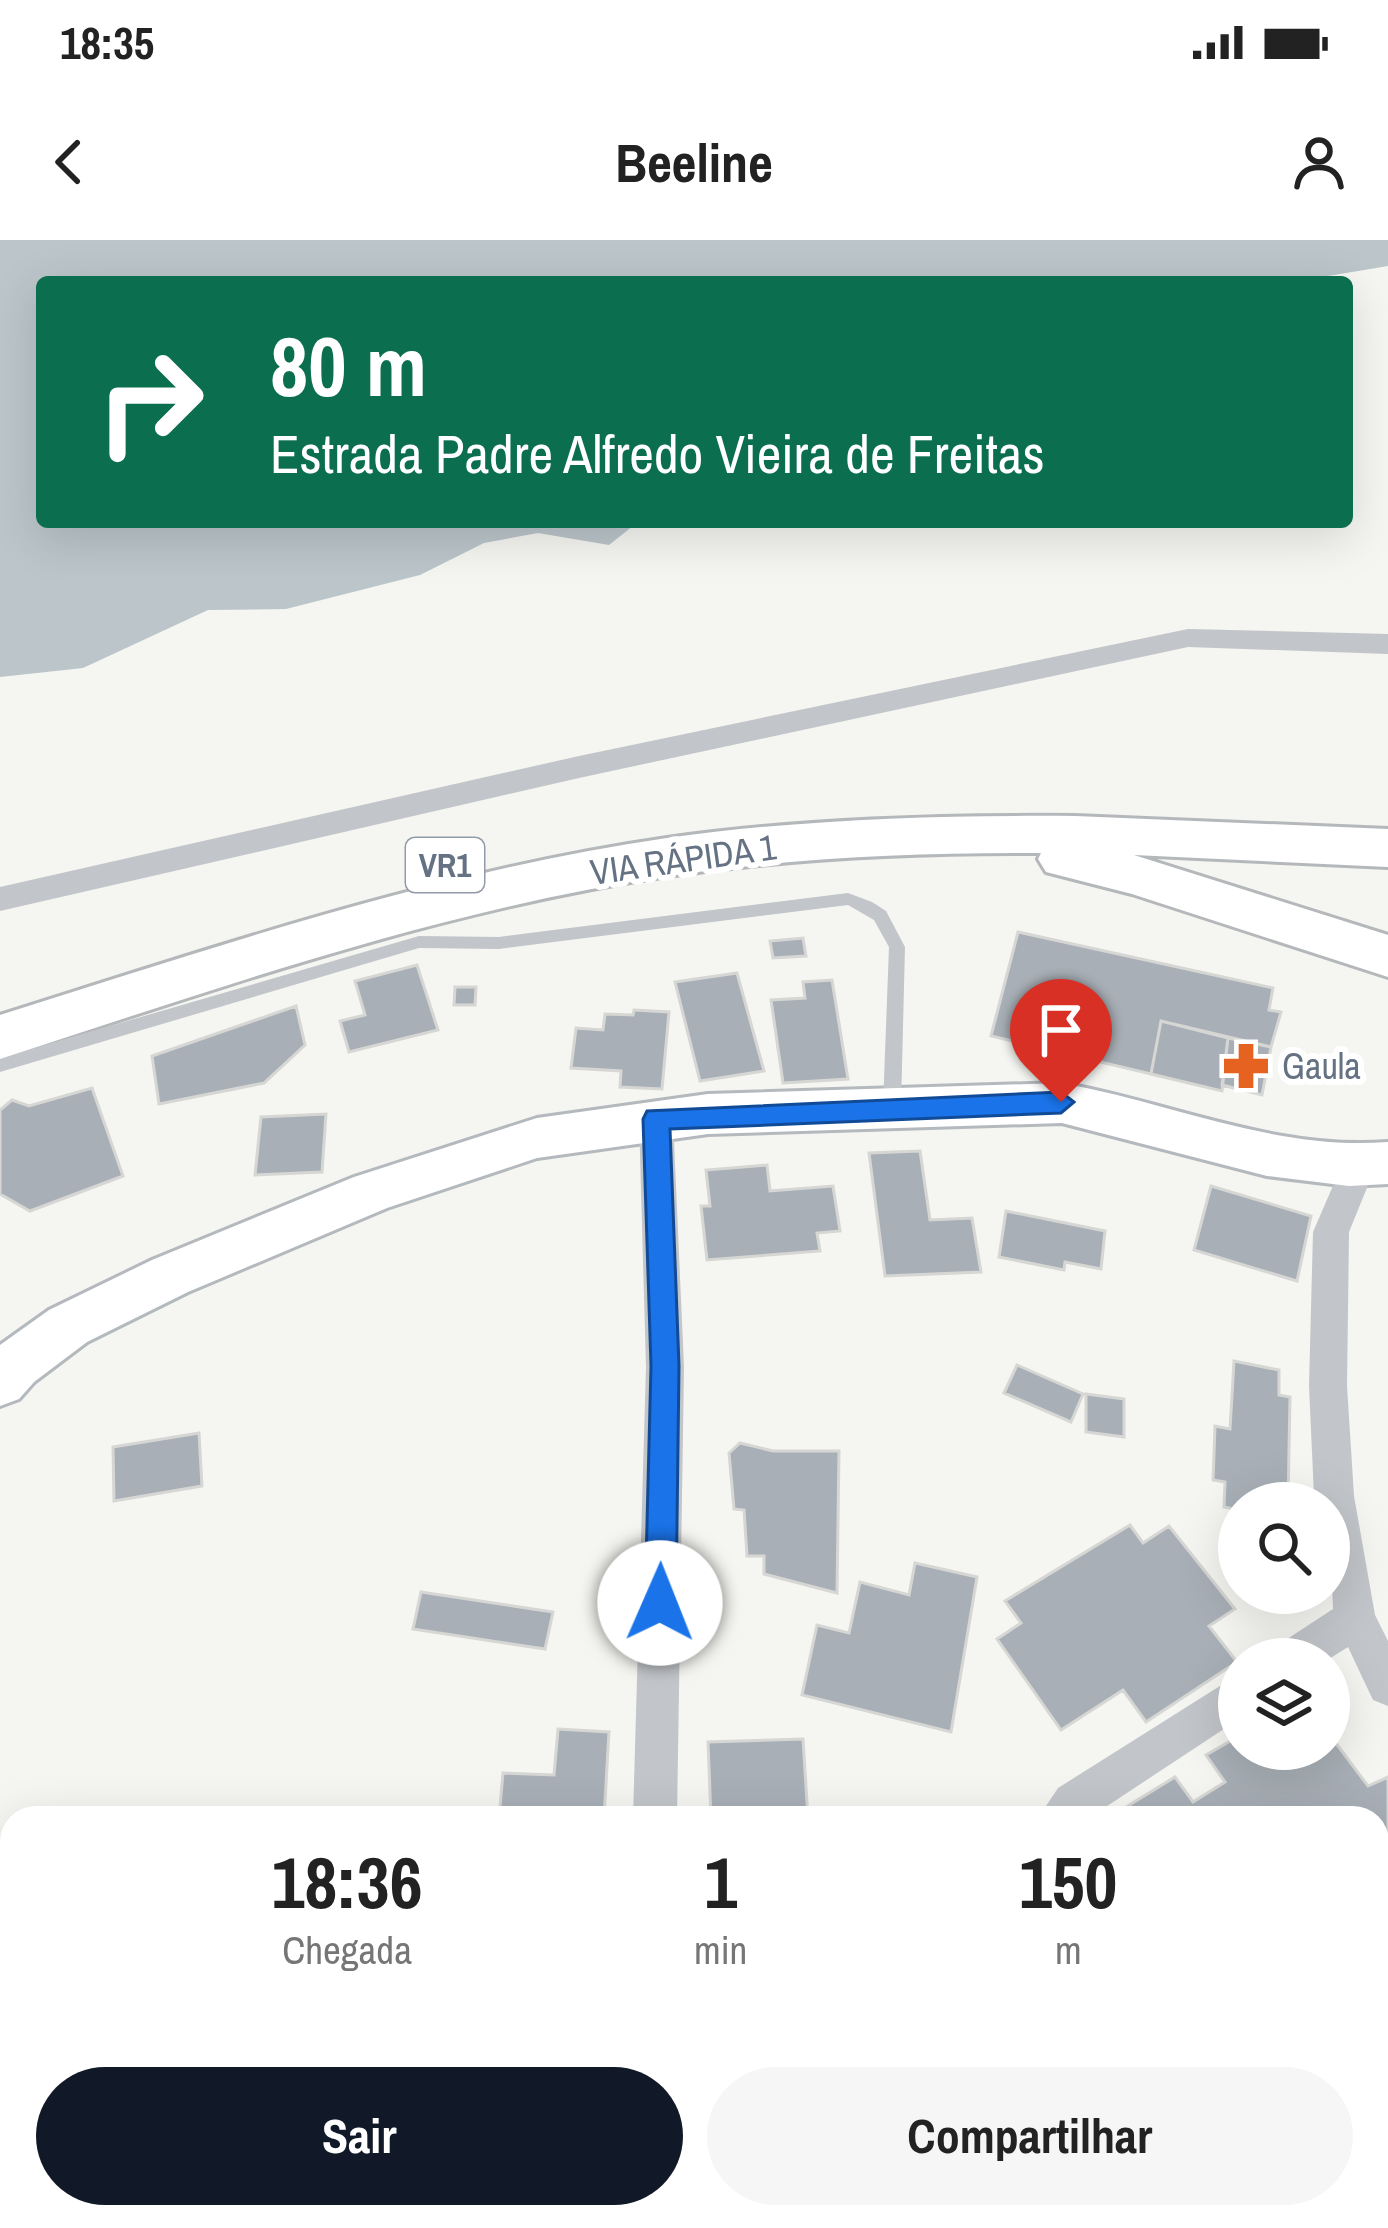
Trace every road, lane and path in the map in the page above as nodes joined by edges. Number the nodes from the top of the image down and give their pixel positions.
1 (1388, 644) edge
2 (1388, 815) edge
3 (916, 834) junction
4 (1388, 848) edge
5 (0, 899) edge
6 (1388, 956) edge
7 (0, 994) edge
8 (0, 1037) edge
9 (0, 1064) edge
10 (892, 1106) junction
11 (656, 1119) junction
12 (1372, 1166) edge
13 (0, 1382) edge
14 (1355, 1618) junction
15 (1325, 1638) edge
16 (1388, 1684) edge
17 (1218, 1708) edge
18 (655, 1806) edge
19 (1070, 1806) edge

1 - 5 street
2 - 7 highway, VIA RÁPIDA 1 / VR1
3 - 4 highway, VIA RÁPIDA 1 / VR1
3 - 6 highway
3 - 8 highway, VIA RÁPIDA 1 / VR1
9 - 10 lane
10 - 11 main road
10 - 12 main road
11 - 13 main road
11 - 18 street
12 - 14 street
14 - 15 street
14 - 16 street
17 - 19 street

